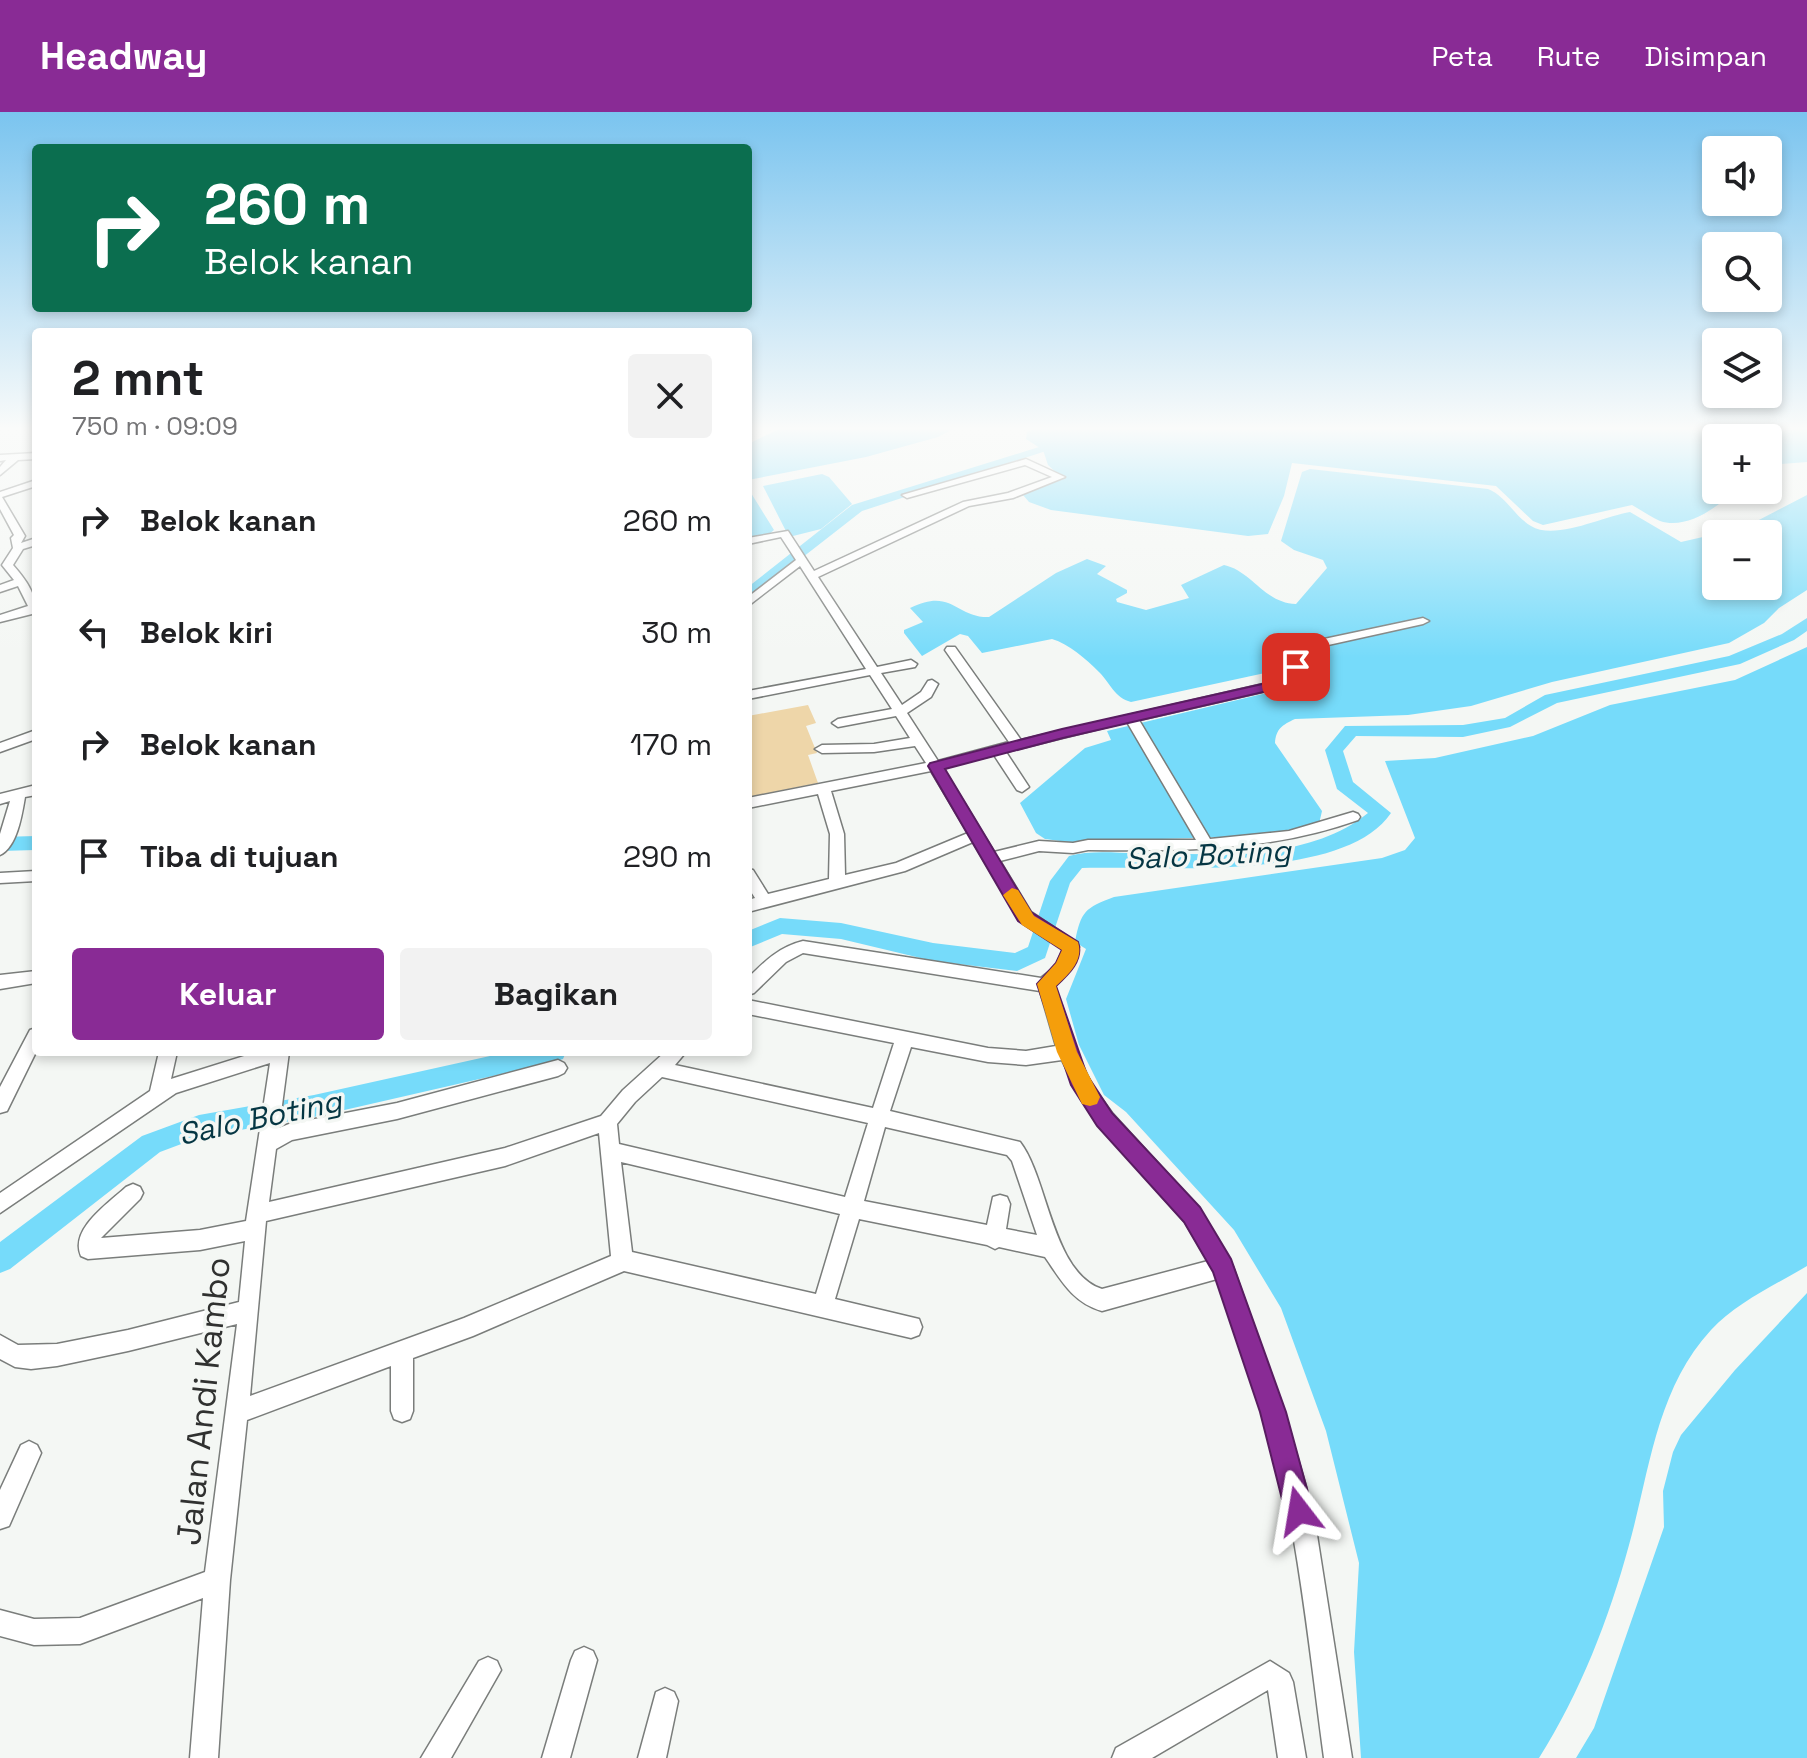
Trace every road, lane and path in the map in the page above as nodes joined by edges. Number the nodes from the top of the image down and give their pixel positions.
1 (4, 505) edge
2 (964, 505) edge
3 (752, 540) edge
4 (32, 542) edge
5 (19, 547) junction
6 (798, 556) junction
7 (3, 566) edge
8 (812, 576) junction
9 (21, 581) junction
10 (0, 589) edge
11 (752, 600) edge
12 (32, 603) edge
13 (32, 610) edge
14 (0, 619) edge
15 (1423, 621) dead end
16 (951, 650) dead end
17 (911, 664) dead end
18 (874, 672) junction
19 (932, 684) dead end
20 (752, 694) edge
21 (898, 711) junction
22 (1131, 718) junction
23 (838, 723) dead end
24 (32, 736) edge
25 (918, 741) junction
26 (1018, 745) junction
27 (0, 748) edge
28 (822, 749) dead end
29 (998, 750) junction
30 (935, 766) junction
31 (1022, 787) dead end
32 (823, 788) junction
33 (32, 791) edge
34 (19, 794) junction
35 (0, 799) edge
36 (752, 802) edge
37 (1353, 817) dead end
38 (976, 835) junction
39 (4, 843) edge
40 (1206, 844) junction
41 (990, 858) junction
42 (32, 876) edge
43 (0, 878) edge
44 (837, 883) junction
45 (756, 904) edge
46 (32, 978) edge
47 (0, 982) edge
48 (752, 984) edge
49 (1046, 984) junction
50 (752, 1008) edge
51 (904, 1040) junction
52 (32, 1043) edge
53 (1067, 1052) junction
54 (167, 1056) edge
55 (267, 1056) edge
56 (280, 1056) edge
57 (673, 1056) edge
58 (558, 1068) dead end
59 (658, 1069) junction
60 (158, 1094) junction
61 (0, 1105) edge
62 (879, 1117) junction
63 (607, 1122) junction
64 (270, 1138) junction
65 (611, 1151) junction
66 (133, 1193) dead end
67 (0, 1204) edge
68 (1000, 1204) dead end
69 (852, 1208) junction
70 (256, 1222) junction
71 (995, 1239) junction
72 (1051, 1248) junction
73 (622, 1260) junction
74 (1223, 1267) junction
75 (823, 1305) junction
76 (249, 1310) junction
77 (911, 1327) dead end
78 (0, 1346) edge
79 (402, 1352) junction
80 (402, 1411) dead end
81 (237, 1412) junction
82 (29, 1453) dead end
83 (0, 1517) edge
84 (217, 1580) junction
85 (1, 1625) edge
86 (584, 1660) dead end
87 (488, 1670) dead end
88 (665, 1701) dead end
89 (204, 1758) edge
90 (435, 1758) edge
91 (556, 1758) edge
92 (652, 1758) edge
93 (1126, 1758) edge
94 (1292, 1758) edge
95 (1338, 1758) edge

1 - 5 street
2 - 8 street
3 - 6 street
4 - 5 street
5 - 7 street
6 - 8 street
6 - 11 street
7 - 9 street
8 - 18 street
9 - 10 street
9 - 12 street
13 - 14 street
15 - 22 street
16 - 26 street
17 - 18 street
18 - 20 street
18 - 21 street
19 - 21 street
21 - 23 street
21 - 25 street
22 - 26 street
22 - 40 street
24 - 27 street
25 - 28 street
25 - 30 street
26 - 29 street
29 - 30 street
29 - 31 street
30 - 32 street
30 - 38 street
32 - 36 street
32 - 44 street
33 - 34 street
34 - 35 street
34 - 39 street
37 - 40 street
38 - 41 street
38 - 44 street
40 - 41 street
41 - 49 street
42 - 43 street
44 - 45 street
46 - 47 street
48 - 49 street
49 - 53 street
50 - 51 street
51 - 53 street
51 - 62 street
52 - 61 street
53 - 74 street
54 - 60 street
55 - 60 street
56 - 64 street, Jalan Andi Kambo
57 - 59 street
58 - 64 street
59 - 62 street
59 - 63 street
60 - 67 street
62 - 69 street
62 - 72 street
63 - 65 street
63 - 70 street
64 - 70 street, Jalan Andi Kambo
65 - 69 street
65 - 73 street
66 - 70 street
68 - 71 street
69 - 71 street
69 - 75 street
70 - 76 street, Jalan Andi Kambo
71 - 72 street
72 - 74 street
73 - 75 street
73 - 79 street
74 - 95 street
75 - 77 street
76 - 78 street
76 - 81 street, Jalan Andi Kambo
79 - 80 street
79 - 81 street
81 - 84 street, Jalan Andi Kambo
82 - 83 street
84 - 85 street
84 - 89 street, Jalan Andi Kambo
86 - 91 street
87 - 90 street
88 - 92 street
93 - 94 street

